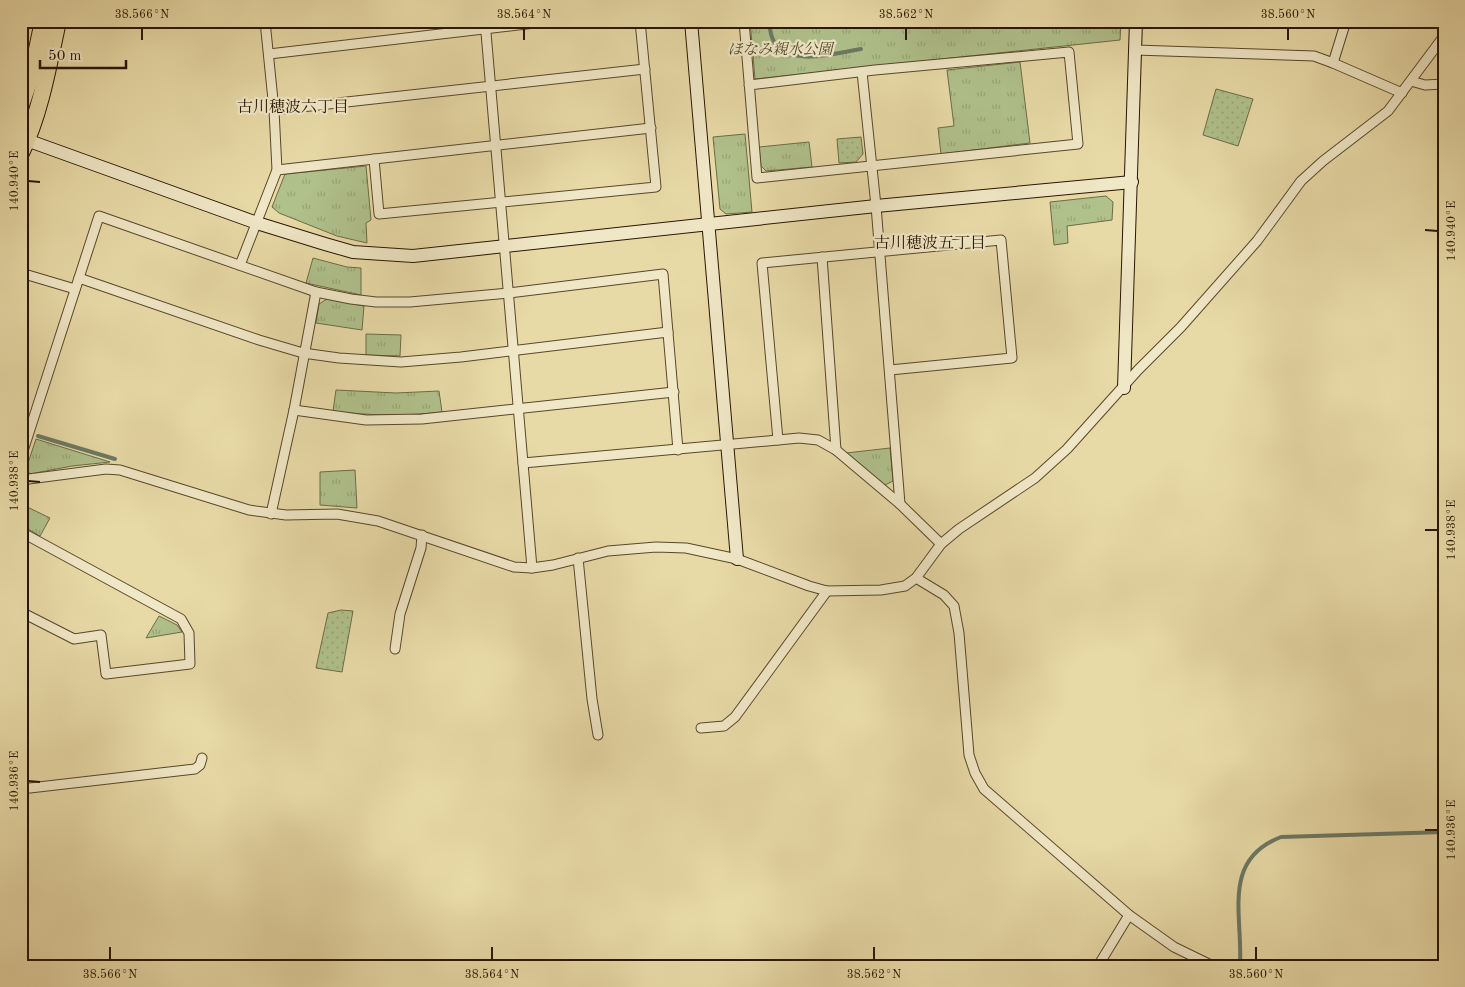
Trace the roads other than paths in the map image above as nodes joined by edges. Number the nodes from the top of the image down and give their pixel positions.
1 (43, 21) edge
2 (58, 21) edge
3 (265, 21) edge
4 (552, 21) edge
5 (640, 21) edge
6 (691, 21) edge
7 (744, 21) edge
8 (1136, 21) edge
9 (1346, 21) edge
10 (486, 25) edge
11 (1444, 36) edge
12 (1135, 50) junction
13 (269, 54) junction
14 (1334, 63) junction
15 (645, 69) junction
16 (862, 72) junction
17 (1411, 81) junction
18 (1444, 84) edge
19 (749, 85) junction
20 (491, 86) junction
21 (1402, 93) junction
22 (21, 105) edge
23 (274, 110) junction
24 (651, 128) junction
25 (23, 144) edge
26 (496, 145) junction
27 (374, 159) junction
28 (872, 167) junction
29 (277, 170) junction
30 (1132, 182) junction
31 (501, 202) junction
32 (876, 206) junction
33 (257, 223) junction
34 (709, 224) junction
35 (505, 246) junction
36 (880, 252) junction
37 (822, 257) junction
38 (240, 265) junction
39 (21, 273) edge
40 (79, 278) junction
41 (75, 290) junction
42 (316, 292) junction
43 (509, 293) junction
44 (668, 332) junction
45 (514, 350) junction
46 (304, 353) junction
47 (890, 370) junction
48 (1124, 388) junction
49 (674, 392) junction
50 (294, 410) junction
51 (519, 410) junction
52 (778, 440) junction
53 (729, 445) junction
54 (678, 450) junction
55 (836, 450) junction
56 (21, 457) edge
57 (524, 462) junction
58 (21, 480) edge
59 (900, 504) junction
60 (270, 514) junction
61 (21, 532) edge
62 (422, 535) junction
63 (941, 544) junction
64 (578, 558) junction
65 (738, 559) junction
66 (532, 568) junction
67 (916, 578) junction
68 (827, 590) junction
69 (21, 612) edge
70 (395, 649) dead end
71 (701, 728) dead end
72 (598, 735) dead end
73 (202, 758) dead end
74 (21, 789) edge
75 (1129, 915) junction
76 (21, 953) edge
77 (22, 966) edge
78 (1098, 966) edge
79 (1213, 966) edge

1 - 22 highway
2 - 25 highway
3 - 13 street
4 - 10 street
5 - 15 street
6 - 34 street
7 - 19 street
8 - 12 street
9 - 14 street
10 - 13 street
10 - 20 street
11 - 17 street
12 - 14 street
12 - 30 street
13 - 23 street
14 - 21 street
15 - 20 street
15 - 24 street
16 - 19 street
16 - 28 street
16 - 28 street
17 - 18 street
17 - 21 street
19 - 28 street
20 - 23 street
20 - 26 street
21 - 48 street
23 - 29 street
24 - 26 street
24 - 31 street
25 - 33 street
26 - 27 street
26 - 31 street
27 - 29 street
27 - 31 street
28 - 32 street
29 - 33 street
30 - 32 street
30 - 48 street
31 - 35 street
32 - 34 street
32 - 36 street
33 - 35 street
33 - 38 street
34 - 35 street
34 - 53 street
35 - 43 street
36 - 37 street
36 - 47 street
36 - 47 street
37 - 52 street
37 - 55 street
38 - 40 street
38 - 42 street
39 - 41 street
40 - 41 street
40 - 46 street
41 - 56 street
42 - 43 street
42 - 46 street
43 - 44 street
43 - 45 street
44 - 45 street
44 - 49 street
45 - 46 street
45 - 51 street
46 - 50 street
47 - 59 street
48 - 63 street
49 - 51 street
49 - 54 street
50 - 51 street
50 - 60 street
51 - 57 street
52 - 53 street
52 - 55 street
53 - 54 street
53 - 65 street
54 - 57 street
55 - 59 street
57 - 66 street
58 - 60 street
59 - 63 street
60 - 62 street
61 - 69 street
62 - 66 street
62 - 70 street
63 - 67 street
64 - 65 street
64 - 66 street
64 - 72 street
65 - 68 street
67 - 68 street
67 - 75 street
68 - 71 street
73 - 74 street
75 - 78 street
75 - 79 street
76 - 77 street

